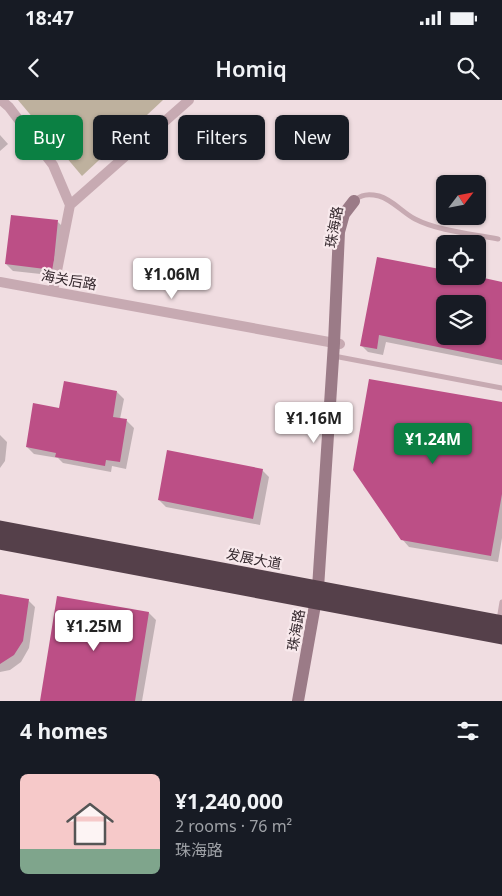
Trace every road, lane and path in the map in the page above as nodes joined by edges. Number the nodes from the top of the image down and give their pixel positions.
1 (1, 100) edge
2 (189, 100) edge
3 (354, 201) joint
4 (70, 205) junction
5 (498, 239) dead end
6 (0, 282) edge
7 (53, 291) junction
8 (337, 343) junction
9 (339, 357) junction
10 (502, 388) edge
11 (0, 528) edge
12 (0, 542) edge
13 (321, 596) junction
14 (502, 602) edge
15 (501, 628) edge
16 (298, 701) edge
17 (305, 701) edge

1 - 4 street
2 - 4 street
3 - 5 lane
3 - 8 main road, 珠海路
4 - 7 street
6 - 7 street, 海关后路
7 - 8 street, 海关后路
8 - 9 main road, 珠海路
8 - 13 main road, 珠海路
9 - 10 lane
9 - 13 main road, 珠海路
11 - 13 highway, 发展大道
12 - 13 highway, 发展大道
13 - 15 highway, 发展大道
13 - 16 main road, 珠海路
13 - 17 main road, 珠海路
14 - 15 lane

